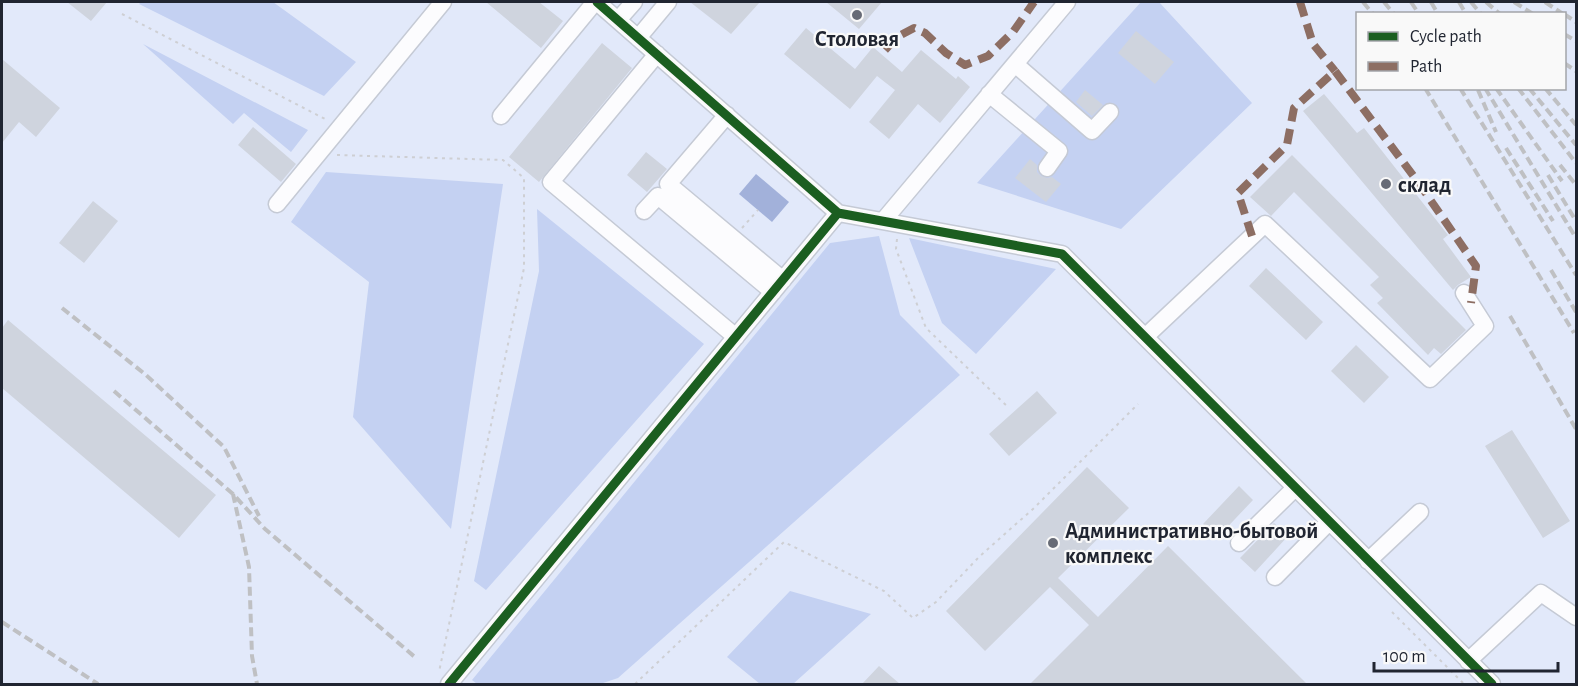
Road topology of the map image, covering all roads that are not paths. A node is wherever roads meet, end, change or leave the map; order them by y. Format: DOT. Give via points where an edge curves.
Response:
graph roads {
  1 [pos="442,2"];
  2 [pos="596,2"];
  3 [pos="634,2"];
  4 [pos="669,2"];
  5 [pos="1067,2"];
  6 [pos="618,20"];
  7 [pos="638,38"];
  8 [pos="657,54"];
  9 [pos="1015,64"];
  10 [pos="989,94"];
  11 [pos="1110,112"];
  12 [pos="501,116"];
  13 [pos="727,116"];
  14 [pos="1047,168"];
  15 [pos="277,204"];
  16 [pos="644,211"];
  17 [pos="838,213"];
  18 [pos="891,223"];
  19 [pos="778,286"];
  20 [pos="1464,293"];
  21 [pos="736,337"];
  22 [pos="1145,337"];
  23 [pos="1295,488"];
  24 [pos="1420,512"];
  25 [pos="1329,522"];
  26 [pos="1239,543"];
  27 [pos="1368,561"];
  28 [pos="1275,577"];
  29 [pos="1576,617"];
  30 [pos="1468,661"];
  31 [pos="449,682"];
  32 [pos="1492,684"];
  1 -- 15 [label="street"];
  2 -- 6 [label="street"];
  2 -- 12 [label="street"];
  3 -- 6 [label="street"];
  4 -- 7 [label="street"];
  5 -- 9 [label="street"];
  6 -- 7 [label="street"];
  7 -- 8 [label="street"];
  8 -- 13 [label="street"];
  8 -- 21 [label="street" via="551,182"];
  9 -- 10 [label="street"];
  9 -- 11 [label="street" via="1092,131"];
  10 -- 14 [label="street" via="1059,151"];
  10 -- 18 [label="street"];
  13 -- 17 [label="street"];
  13 -- 19 [label="street" via="668,184 733,239"];
  16 -- 19 [label="street" via="658,196"];
  17 -- 18 [label="street"];
  17 -- 19 [label="street"];
  18 -- 22 [label="street" via="1062,254"];
  19 -- 21 [label="street"];
  20 -- 22 [label="street" via="1485,326 1430,379 1265,224"];
  21 -- 31 [label="street"];
  22 -- 23 [label="street"];
  23 -- 25 [label="street"];
  23 -- 26 [label="street"];
  24 -- 27 [label="street"];
  25 -- 27 [label="street"];
  25 -- 28 [label="street"];
  27 -- 30 [label="street"];
  29 -- 30 [label="street" via="1540,593"];
  30 -- 32 [label="street"];
}
